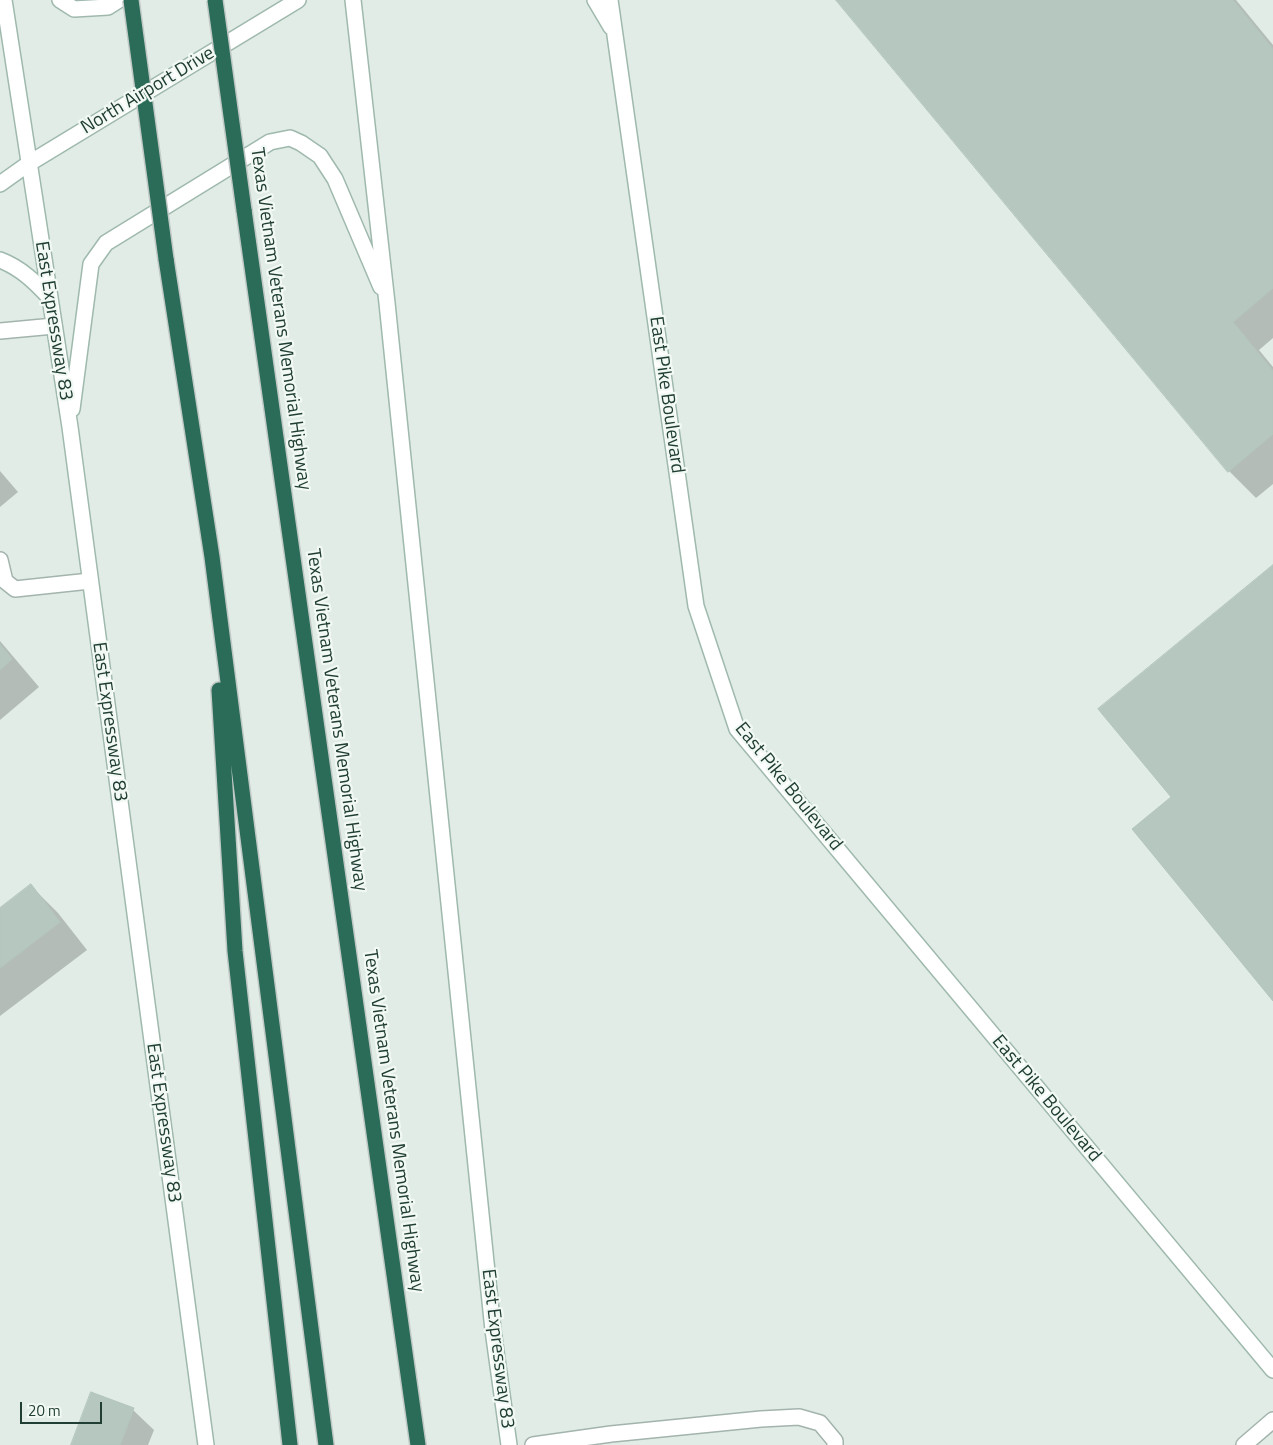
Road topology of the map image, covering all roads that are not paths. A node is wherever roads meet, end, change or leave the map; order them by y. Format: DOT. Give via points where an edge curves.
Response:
graph roads {
  1 [pos="4,0"];
  2 [pos="60,0"];
  3 [pos="119,0"];
  4 [pos="130,0"];
  5 [pos="215,0"];
  6 [pos="298,0"];
  7 [pos="353,0"];
  8 [pos="595,0"];
  9 [pos="610,0"];
  10 [pos="615,34"];
  11 [pos="28,164"];
  12 [pos="0,184"];
  13 [pos="0,260"];
  14 [pos="50,298"];
  15 [pos="388,303"];
  16 [pos="54,326"];
  17 [pos="0,330"];
  18 [pos="70,427"];
  19 [pos="212,557"];
  20 [pos="0,560"];
  21 [pos="90,581"];
  22 [pos="1273,1370"];
  23 [pos="1273,1420"];
  24 [pos="206,1445"];
  25 [pos="290,1445"];
  26 [pos="326,1445"];
  27 [pos="418,1445"];
  28 [pos="509,1445"];
  29 [pos="533,1445"];
  30 [pos="835,1445"];
  31 [pos="1244,1445"];
  1 -- 11 [label="main road, East Expressway 83"];
  2 -- 3 [label="main road" via="74,9 108,7"];
  4 -- 19 [label="highway, bridge"];
  5 -- 27 [label="highway, Texas Vietnam Veterans Memorial Highway, bridge"];
  6 -- 11 [label="main road, North Airport Drive"];
  7 -- 15 [label="main road, East Expressway 83"];
  8 -- 10 [label="main road"];
  9 -- 10 [label="main road, East Pike Boulevard"];
  10 -- 22 [label="main road, East Pike Boulevard" via="696,606 737,729"];
  11 -- 12 [label="main road, North Airport Drive"];
  11 -- 14 [label="main road, East Expressway 83"];
  13 -- 14 [label="main road" via="20,270"];
  14 -- 16 [label="main road, East Expressway 83"];
  15 -- 18 [label="main road" via="335,178 320,156 290,138 270,142 106,243 90,264"];
  15 -- 28 [label="main road, East Expressway 83" via="493,1330"];
  16 -- 17 [label="main road"];
  16 -- 18 [label="main road, East Expressway 83"];
  18 -- 21 [label="main road, East Expressway 83"];
  19 -- 25 [label="highway" via="235,951"];
  19 -- 26 [label="highway"];
  20 -- 21 [label="main road" via="5,580 15,589"];
  21 -- 24 [label="main road, East Expressway 83"];
  23 -- 31 [label="main road"];
  29 -- 30 [label="main road" via="611,1434 799,1417 820,1423"];
}
